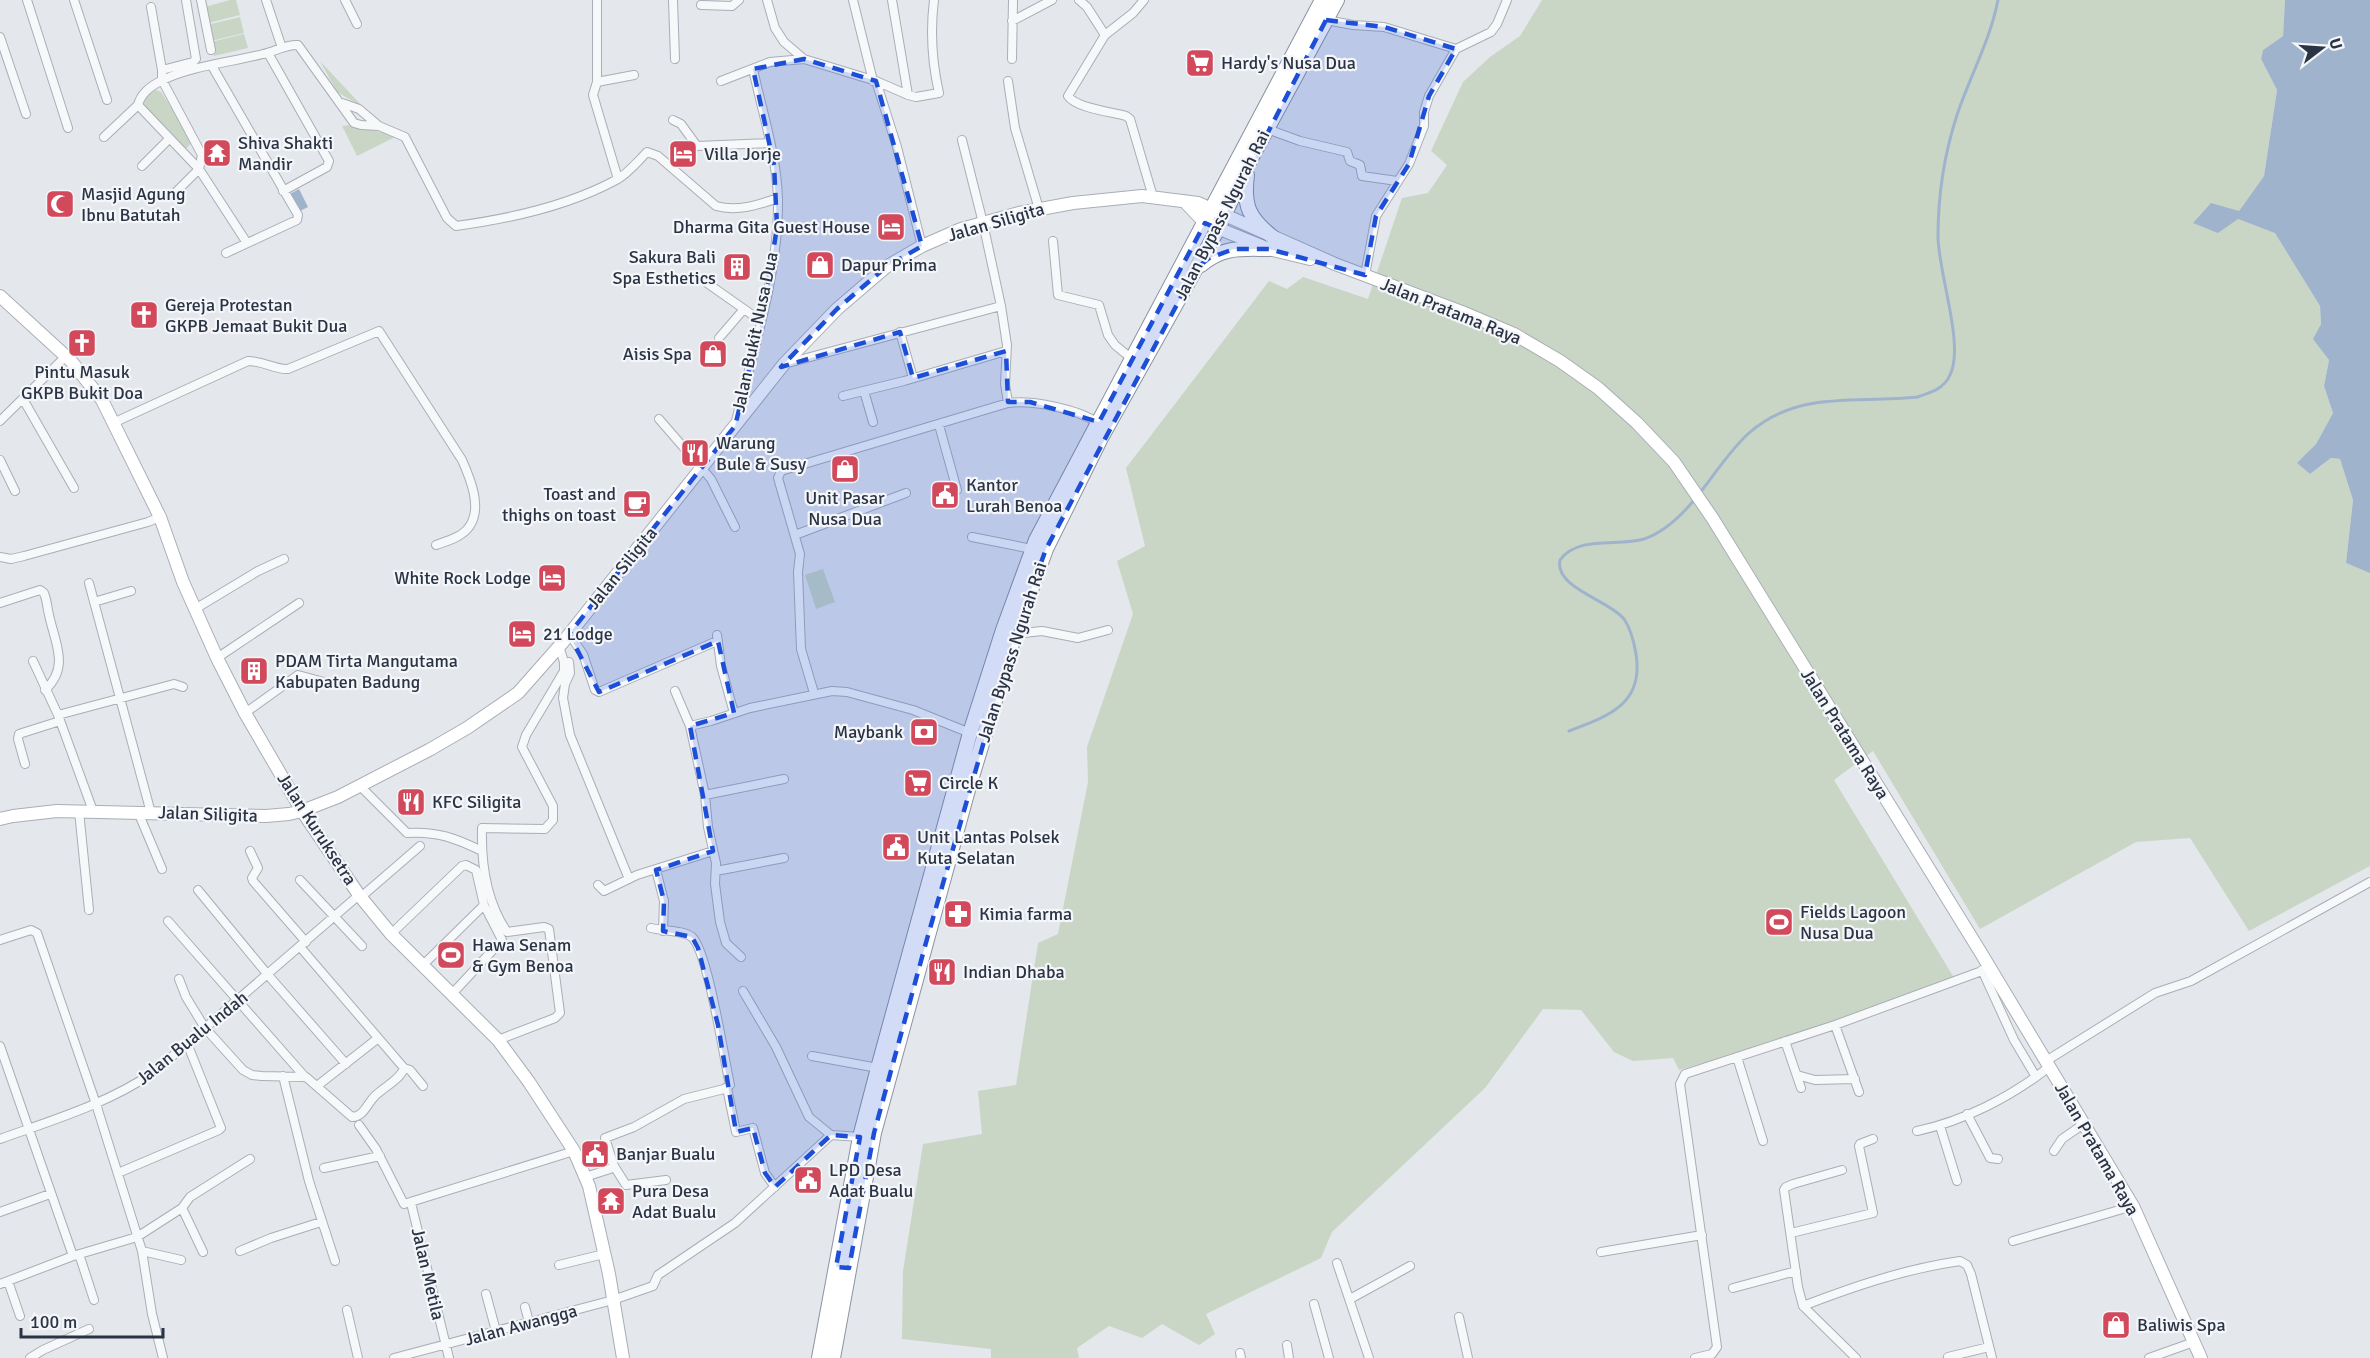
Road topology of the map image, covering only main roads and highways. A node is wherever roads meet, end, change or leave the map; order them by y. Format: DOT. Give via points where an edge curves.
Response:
graph roads {
  1 [pos="1322,0"];
  2 [pos="1337,0"];
  3 [pos="1248,164"];
  4 [pos="1184,201"];
  5 [pos="1218,212"];
  6 [pos="1205,223"];
  7 [pos="1218,229"];
  8 [pos="1272,244"];
  9 [pos="1196,269"];
  10 [pos="0,296"];
  11 [pos="302,811"];
  12 [pos="0,819"];
  13 [pos="842,1267"];
  14 [pos="623,1358"];
  15 [pos="819,1358"];
  16 [pos="833,1358"];
  17 [pos="2201,1358"];
  1 -- 5 [label="highway, Jalan Bypass Ngurah Rai"];
  2 -- 3 [label="highway, Jalan Bypass Ngurah Rai"];
  3 -- 5 [label="highway, Jalan Bypass Ngurah Rai"];
  3 -- 8 [label="highway" via="1244,195 1249,212"];
  4 -- 5 [label="main road, Jalan Siligita"];
  4 -- 6 [label="main road"];
  4 -- 11 [label="main road, Jalan Siligita" via="1103,198 1039,209 961,229 886,267 837,309 784,364 518,693 429,750"];
  5 -- 6 [label="highway, Jalan Bypass Ngurah Rai"];
  5 -- 7 [label="highway, Jalan Bypass Ngurah Rai"];
  5 -- 8 [label="main road, Jalan Pratama Raya"];
  6 -- 7 [label="main road, Jalan Pratama Raya"];
  6 -- 13 [label="highway, Jalan Bypass Ngurah Rai" via="1032,549 1003,630 970,733 860,1137"];
  7 -- 8 [label="main road, Jalan Pratama Raya"];
  7 -- 9 [label="highway, Jalan Bypass Ngurah Rai"];
  8 -- 9 [label="highway" via="1217,253"];
  8 -- 17 [label="main road, Jalan Pratama Raya" via="1365,275 1514,334 1598,388 1674,462 1846,734 2133,1206"];
  9 -- 13 [label="highway, Jalan Bypass Ngurah Rai" via="1102,436 1046,549 1015,634 874,1133"];
  10 -- 11 [label="main road, Jalan Kuruksetra" via="66,356 97,392 160,517 217,658"];
  11 -- 12 [label="main road, Jalan Siligita" via="266,816 79,811"];
  11 -- 14 [label="main road, Jalan Kuruksetra" via="391,934 498,1040 574,1151 589,1186"];
  13 -- 15 [label="highway, Jalan Bypass Ngurah Rai"];
  13 -- 16 [label="highway, Jalan Bypass Ngurah Rai"];
}
